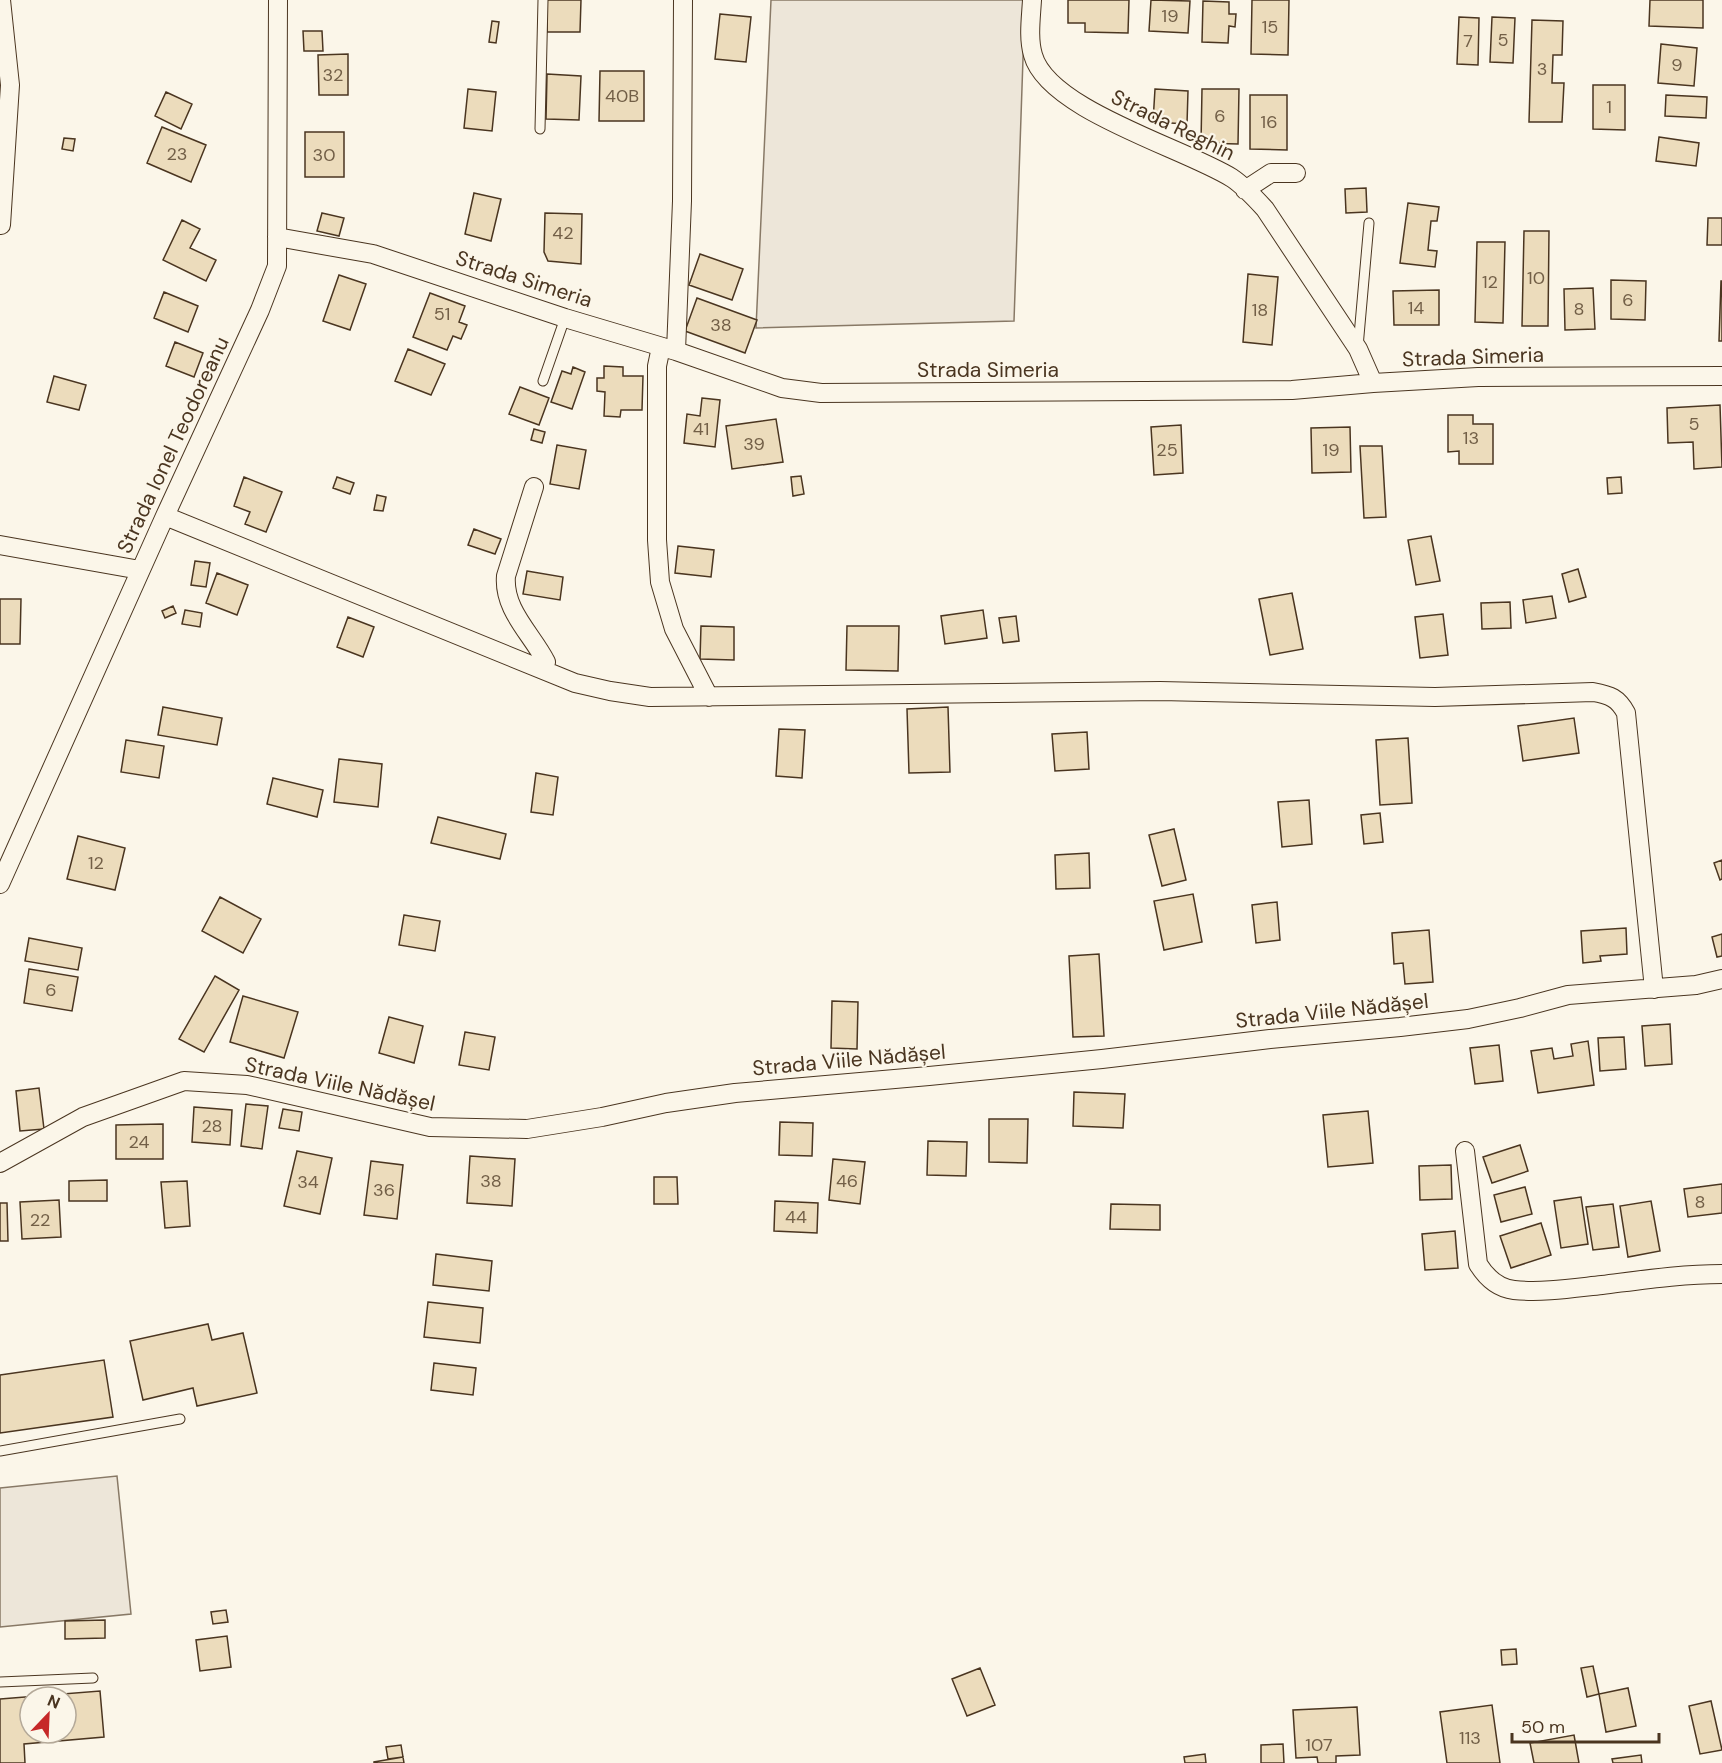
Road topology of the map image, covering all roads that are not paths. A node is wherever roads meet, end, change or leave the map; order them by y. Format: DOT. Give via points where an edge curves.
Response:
graph roads {
  1 [pos="1,0"];
  2 [pos="278,0"];
  3 [pos="543,0"];
  4 [pos="683,0"];
  5 [pos="1032,0"];
  6 [pos="540,129"];
  7 [pos="4,136"];
  8 [pos="1296,173"];
  9 [pos="1245,190"];
  10 [pos="1369,223"];
  11 [pos="2,225"];
  12 [pos="277,237"];
  13 [pos="565,318"];
  14 [pos="669,349"];
  15 [pos="1358,349"];
  16 [pos="1722,376"];
  17 [pos="543,381"];
  18 [pos="1373,383"];
  19 [pos="534,487"];
  20 [pos="165,516"];
  21 [pos="0,545"];
  22 [pos="140,570"];
  23 [pos="544,670"];
  24 [pos="710,697"];
  25 [pos="0,884"];
  26 [pos="1722,979"];
  27 [pos="1654,988"];
  28 [pos="1465,1151"];
  29 [pos="0,1163"];
  30 [pos="1722,1274"];
  31 [pos="180,1419"];
  32 [pos="0,1451"];
  33 [pos="93,1678"];
  34 [pos="0,1682"];
  1 -- 7 [label="street" via="10,85"];
  2 -- 12 [label="street, Strada Ionel Teodoreanu"];
  3 -- 6 [label="lane"];
  4 -- 14 [label="street" via="682,201"];
  5 -- 9 [label="street, Strada Reghin" via="1033,56 1054,85 1095,112 1212,167"];
  7 -- 11 [label="street"];
  8 -- 9 [label="street" via="1271,172"];
  9 -- 15 [label="street, Strada Reghin" via="1265,209"];
  10 -- 15 [label="lane"];
  12 -- 13 [label="street, Strada Simeria" via="373,254"];
  12 -- 20 [label="street, Strada Ionel Teodoreanu" via="277,266 260,310"];
  13 -- 14 [label="street, Strada Simeria"];
  13 -- 17 [label="lane"];
  14 -- 18 [label="street, Strada Simeria" via="782,388 820,393 1292,390"];
  14 -- 24 [label="street" via="657,366 660,582 674,629"];
  15 -- 18 [label="street, Strada Reghin"];
  16 -- 18 [label="street, Strada Simeria"];
  19 -- 23 [label="street" via="505,590 546,662"];
  20 -- 22 [label="street, Strada Ionel Teodoreanu"];
  20 -- 23 [label="street"];
  21 -- 22 [label="street"];
  22 -- 25 [label="street, Strada Ionel Teodoreanu"];
  23 -- 24 [label="street" via="610,691 650,697"];
  24 -- 27 [label="street" via="1160,692 1435,697 1593,692 1611,695 1626,713"];
  26 -- 27 [label="street, Strada Viile Nădășel"];
  27 -- 29 [label="street, Strada Viile Nădășel" via="1568,995 1468,1019 1400,1027 735,1093 527,1129 430,1127 247,1084 184,1081 83,1117"];
  28 -- 30 [label="street" via="1478,1264 1486,1277 1500,1285 1513,1290 1567,1289 1687,1274"];
  31 -- 32 [label="lane"];
  33 -- 34 [label="lane"];
}
